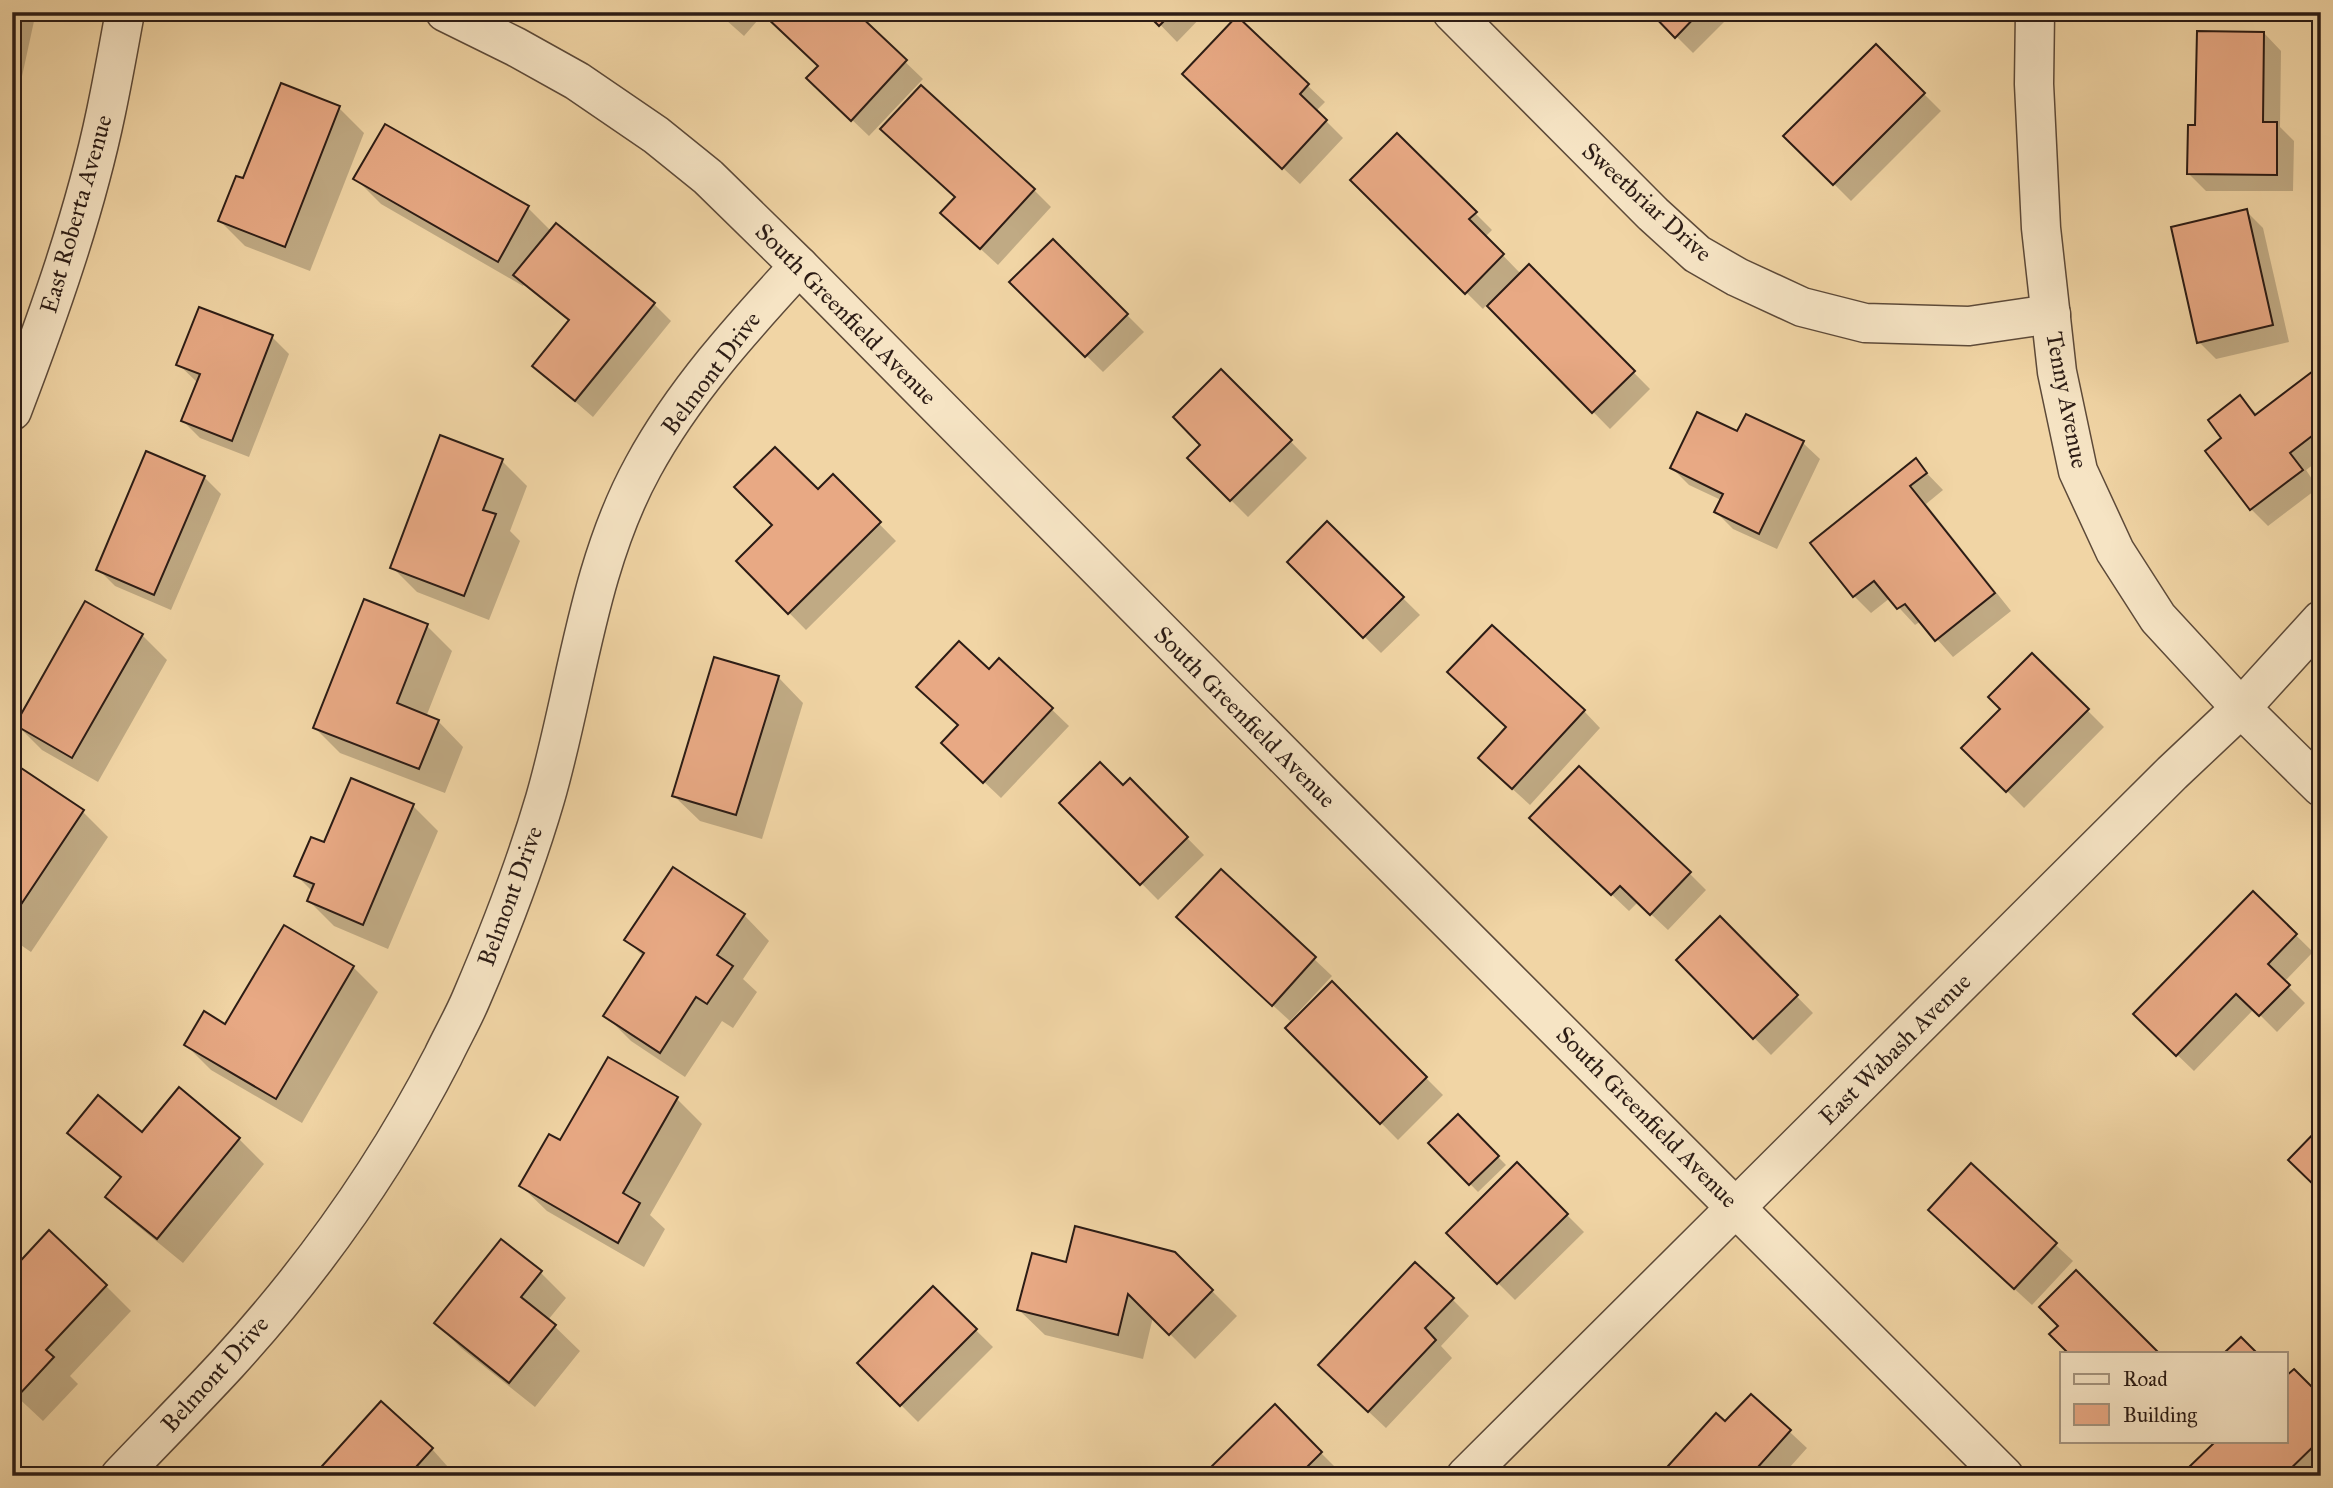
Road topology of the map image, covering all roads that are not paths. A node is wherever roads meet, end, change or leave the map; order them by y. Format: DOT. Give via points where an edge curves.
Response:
graph roads {
  1 [pos="125,12"];
  2 [pos="445,12"];
  3 [pos="1452,12"];
  4 [pos="2035,12"];
  5 [pos="799,266"];
  6 [pos="2051,314"];
  7 [pos="12,411"];
  8 [pos="2321,620"];
  9 [pos="2241,708"];
  10 [pos="2321,787"];
  11 [pos="1736,1206"];
  12 [pos="120,1476"];
  13 [pos="1466,1476"];
  14 [pos="2004,1476"];
  1 -- 7 [label="street, East Roberta Avenue" via="106,114 77,223"];
  2 -- 5 [label="street, South Greenfield Avenue" via="577,81 656,135 708,177"];
  3 -- 6 [label="street, Sweetbriar Drive" via="1653,214 1697,254 1737,277 1802,307 1865,323 1969,326"];
  4 -- 6 [label="street, Tenny Avenue" via="2039,189"];
  5 -- 11 [label="street, South Greenfield Avenue"];
  5 -- 12 [label="street, Belmont Drive" via="682,403 642,468 604,556 545,799 513,896 470,1003 420,1099 359,1196 286,1295"];
  6 -- 9 [label="street, Tenny Avenue" via="2057,372 2078,471 2115,551 2158,618"];
  8 -- 9 [label="street, East Wabash Avenue"];
  9 -- 10 [label="street, Tenny Avenue"];
  9 -- 11 [label="street, East Wabash Avenue"];
  11 -- 13 [label="street, East Wabash Avenue"];
  11 -- 14 [label="street, South Greenfield Avenue"];
}
